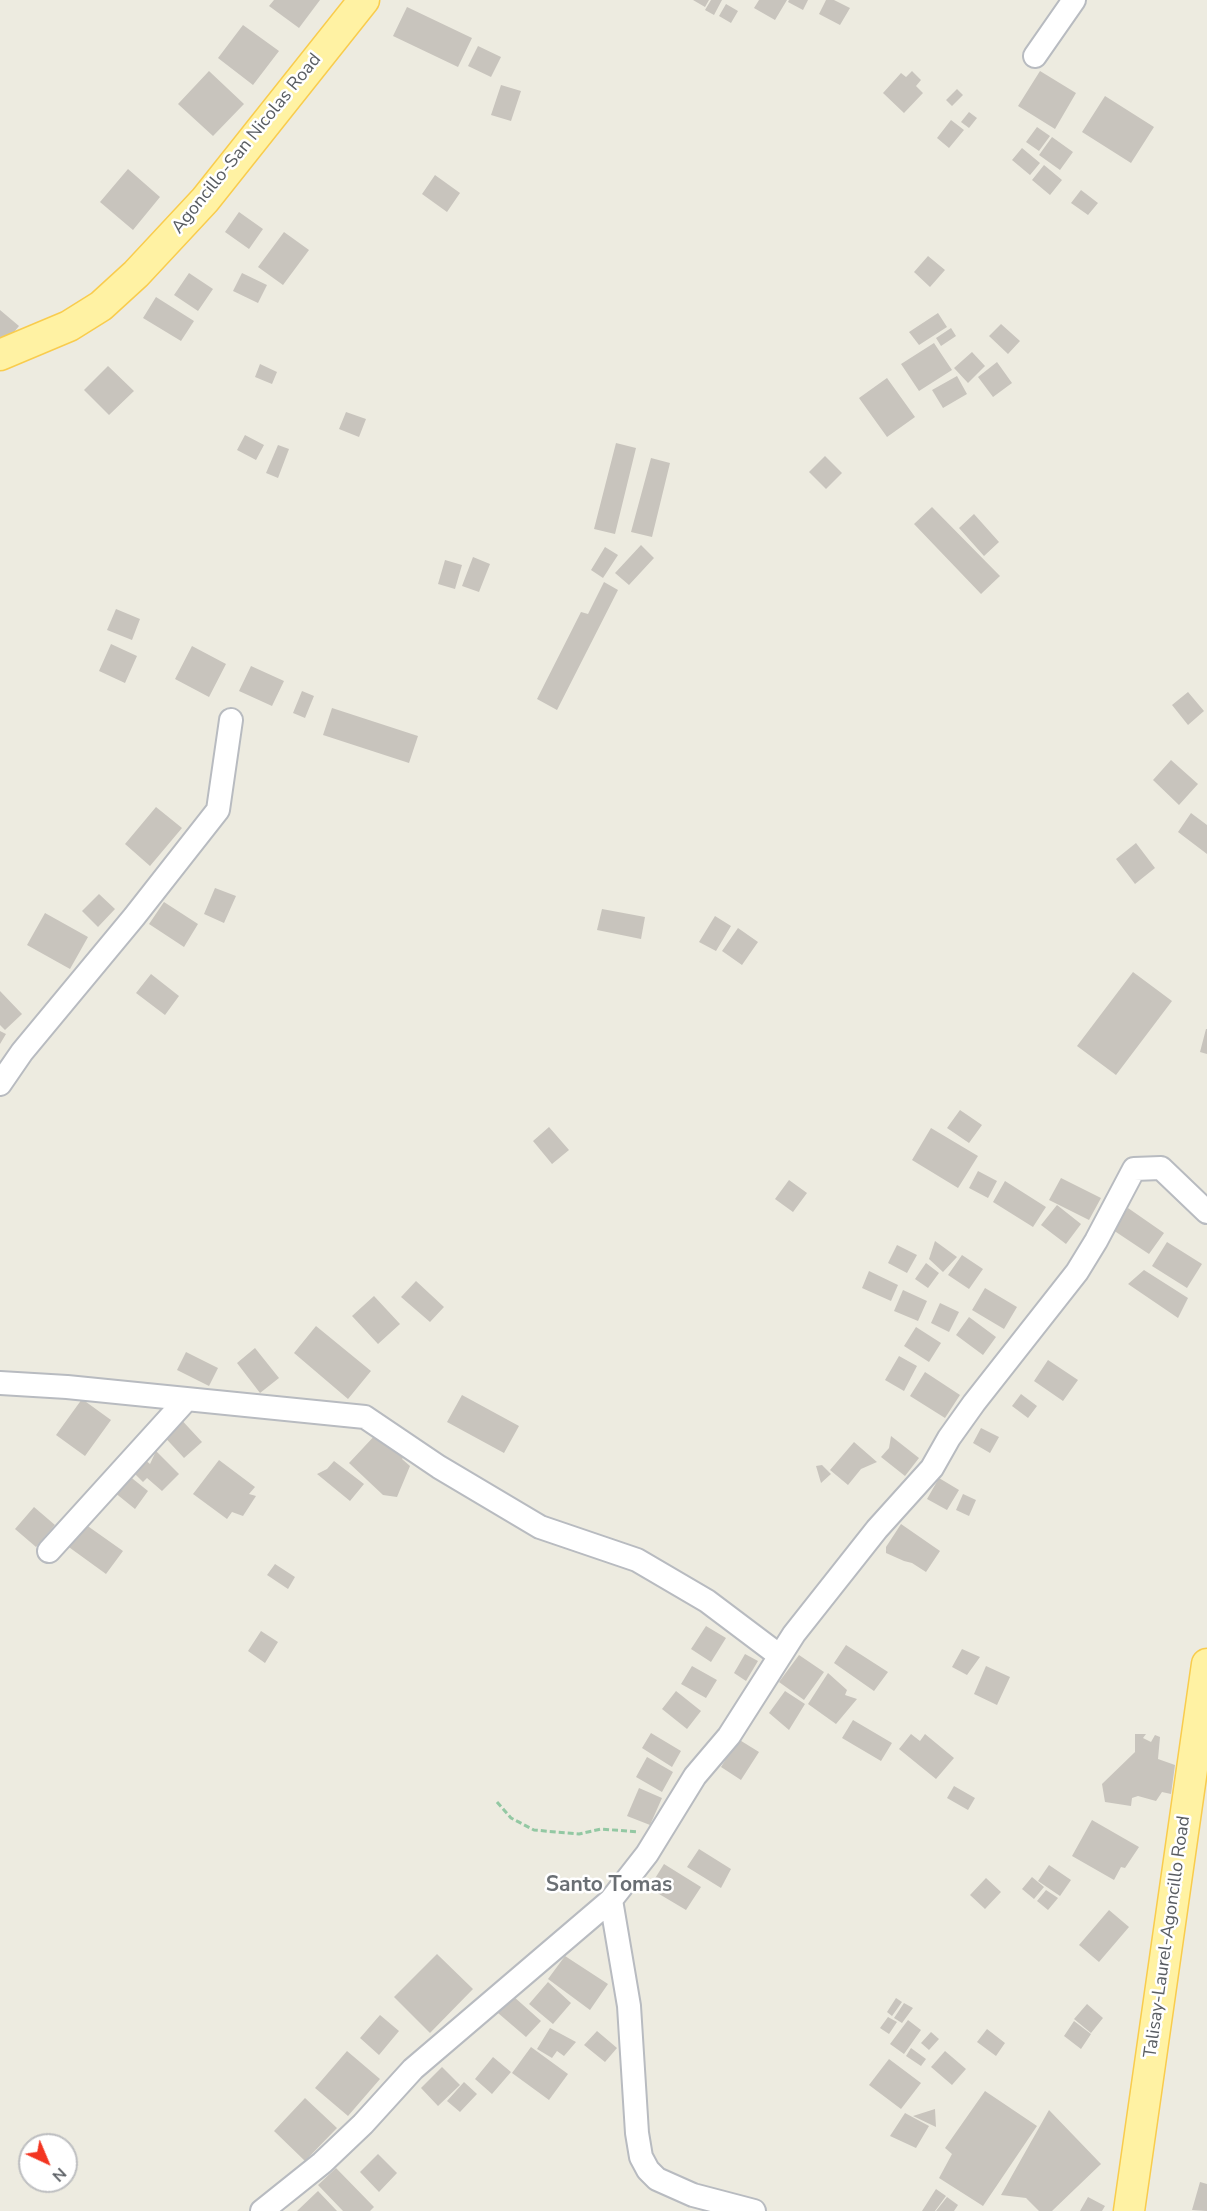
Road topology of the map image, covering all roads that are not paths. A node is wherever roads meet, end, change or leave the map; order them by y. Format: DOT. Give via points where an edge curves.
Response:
graph roads {
  1 [pos="364,0"];
  2 [pos="1074,0"];
  3 [pos="1035,56"];
  4 [pos="0,355"];
  5 [pos="231,720"];
  6 [pos="0,1084"];
  7 [pos="1207,1212"];
  8 [pos="0,1383"];
  9 [pos="186,1400"];
  10 [pos="49,1551"];
  11 [pos="780,1656"];
  12 [pos="1207,1664"];
  13 [pos="611,1900"];
  14 [pos="262,2211"];
  15 [pos="754,2211"];
  16 [pos="1130,2211"];
  1 -- 4 [label="main road, Agoncillo-San Nicolas Road" via="205,200 136,274 101,306 69,326"];
  2 -- 3 [label="street"];
  5 -- 6 [label="street" via="218,810"];
  7 -- 11 [label="street" via="1161,1168 1134,1169 1077,1272 974,1403 932,1468 877,1529"];
  8 -- 9 [label="street"];
  9 -- 10 [label="street"];
  9 -- 11 [label="street" via="365,1417 540,1527 637,1560 707,1601"];
  11 -- 13 [label="street" via="729,1736 695,1776 629,1879"];
  12 -- 16 [label="main road, Talisay-Laurel-Agoncillo Road"];
  13 -- 14 [label="street" via="413,2069 322,2163"];
  13 -- 15 [label="street" via="628,2006 641,2157 657,2179 693,2195"];
}
